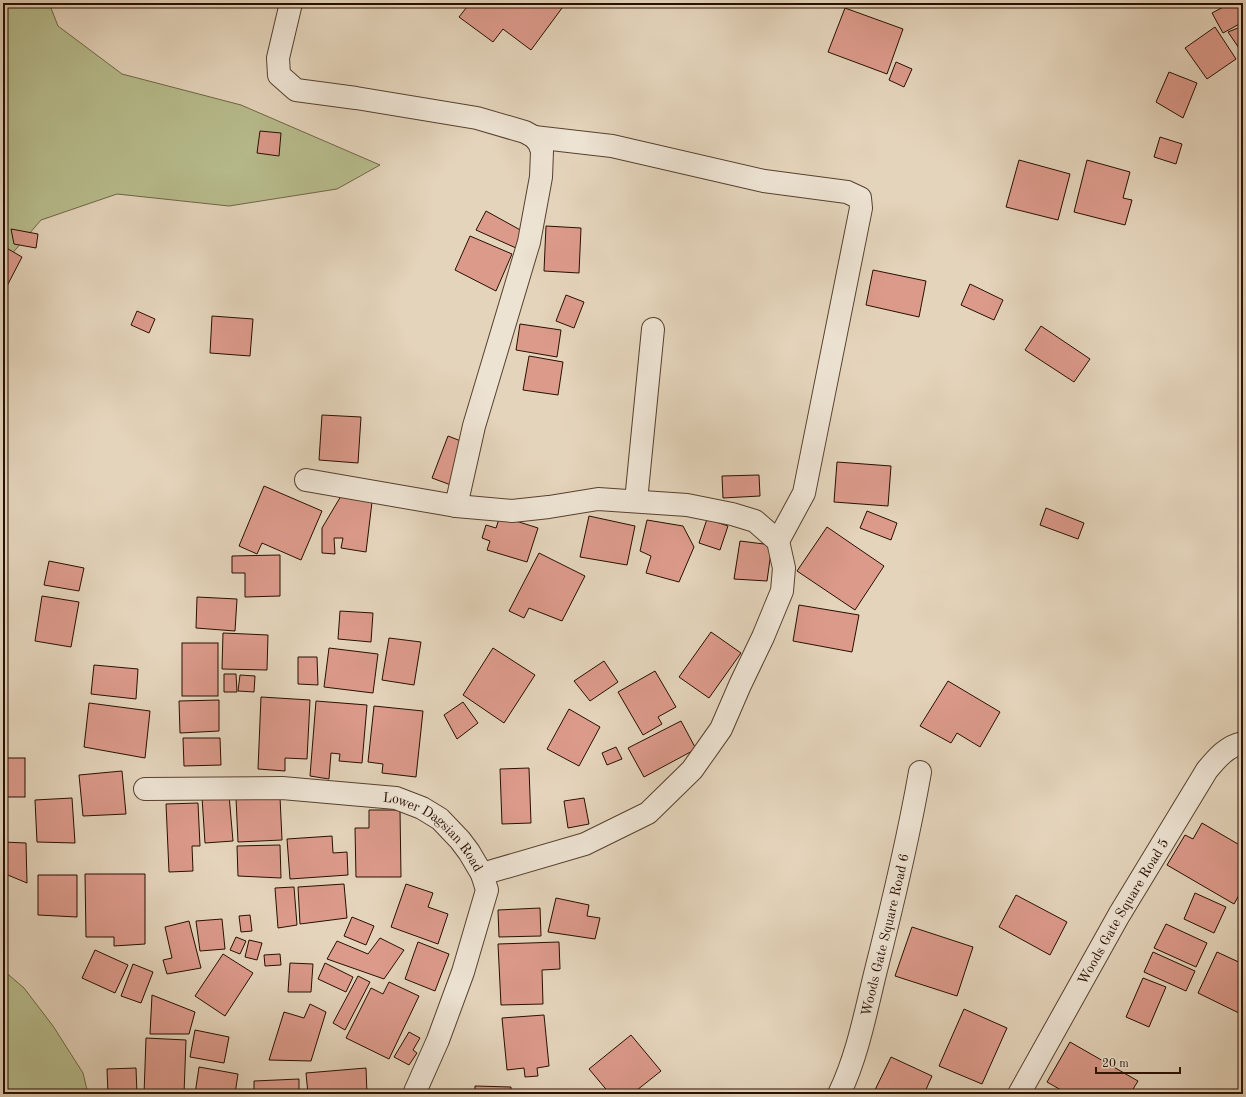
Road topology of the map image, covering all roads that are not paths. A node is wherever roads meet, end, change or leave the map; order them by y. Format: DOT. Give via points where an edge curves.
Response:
graph roads {
  1 [pos="291,3"];
  2 [pos="534,137"];
  3 [pos="654,329"];
  4 [pos="306,480"];
  5 [pos="636,501"];
  6 [pos="456,506"];
  7 [pos="778,541"];
  8 [pos="1243,743"];
  9 [pos="920,772"];
  10 [pos="145,789"];
  11 [pos="482,874"];
  12 [pos="414,1094"];
  13 [pos="839,1094"];
  14 [pos="1019,1094"];
  1 -- 2 [label="street" via="278,58 279,75 296,90 476,118"];
  2 -- 6 [label="street" via="542,151 542,177 529,242 474,426"];
  2 -- 7 [label="street" via="612,146 764,182 847,192 860,198 861,208 804,493"];
  3 -- 5 [label="street"];
  4 -- 6 [label="street"];
  5 -- 6 [label="street" via="598,499 512,511"];
  5 -- 7 [label="street" via="687,505 732,514 755,521"];
  7 -- 11 [label="street" via="784,568 782,591 722,729 692,770 648,813 592,841"];
  8 -- 14 [label="street, Woods Gate Square Road 5" via="1222,754 1207,770 1119,916"];
  9 -- 13 [label="street, Woods Gate Square Road 6" via="910,829 856,1050"];
  10 -- 11 [label="street, Lower Dagsian Road" via="282,788 396,798 422,808 440,819 460,840"];
  11 -- 12 [label="street, Lower Dagsian Road" via="487,890 463,972 438,1040"];
}
